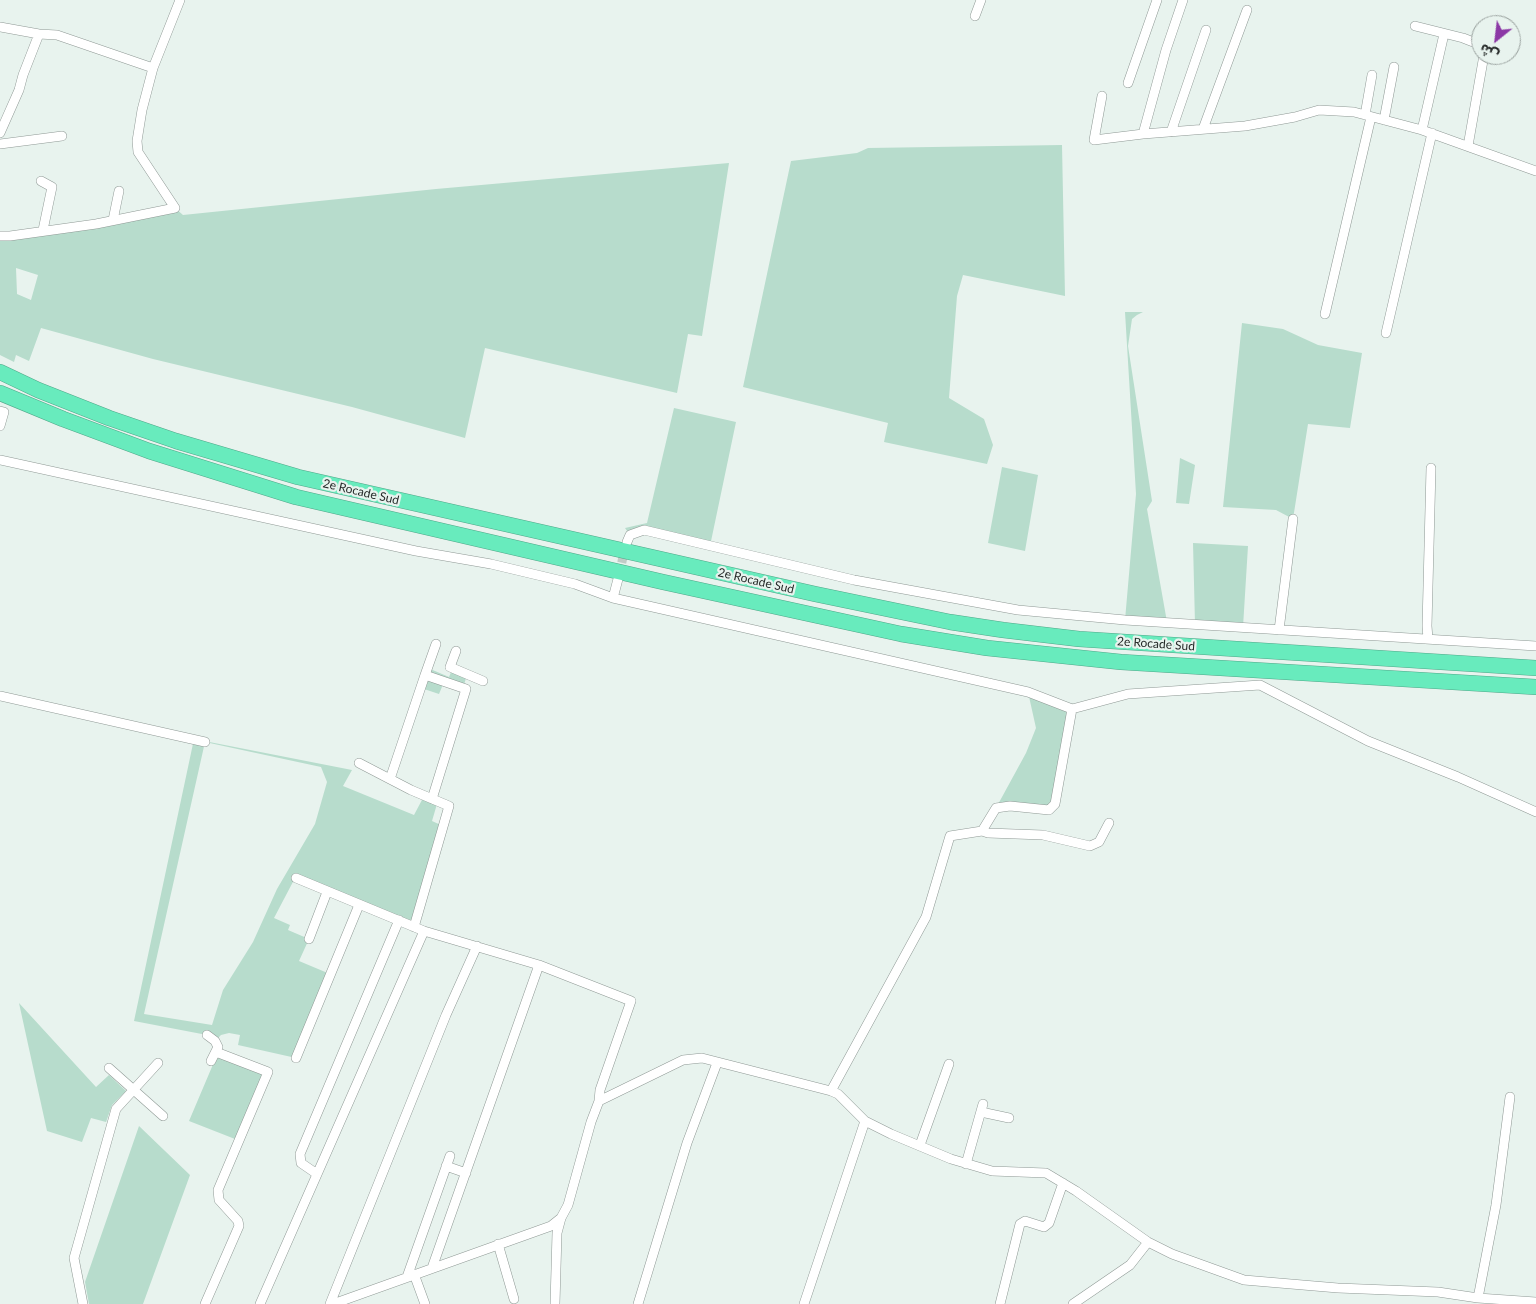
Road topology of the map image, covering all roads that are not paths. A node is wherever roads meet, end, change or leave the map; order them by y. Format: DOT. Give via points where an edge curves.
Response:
graph roads {
  1 [pos="180,0"];
  2 [pos="981,0"];
  3 [pos="1157,0"];
  4 [pos="1183,0"];
  5 [pos="1247,10"];
  6 [pos="974,16"];
  7 [pos="1415,26"];
  8 [pos="0,27"];
  9 [pos="1206,30"];
  10 [pos="39,34"];
  11 [pos="1444,34"];
  12 [pos="1471,42"];
  13 [pos="1482,65"];
  14 [pos="1394,67"];
  15 [pos="153,68"];
  16 [pos="1372,75"];
  17 [pos="1128,83"];
  18 [pos="1102,96"];
  19 [pos="1368,116"];
  20 [pos="1384,120"];
  21 [pos="1203,129"];
  22 [pos="1422,130"];
  23 [pos="1171,132"];
  24 [pos="0,133"];
  25 [pos="1432,133"];
  26 [pos="1143,134"];
  27 [pos="62,136"];
  28 [pos="0,144"];
  29 [pos="1468,146"];
  30 [pos="1536,171"];
  31 [pos="41,181"];
  32 [pos="119,191"];
  33 [pos="113,220"];
  34 [pos="43,230"];
  35 [pos="0,236"];
  36 [pos="1325,314"];
  37 [pos="1386,333"];
  38 [pos="0,372"];
  39 [pos="0,393"];
  40 [pos="0,411"];
  41 [pos="0,426"];
  42 [pos="0,460"];
  43 [pos="1431,468"];
  44 [pos="1293,519"];
  45 [pos="627,542"];
  46 [pos="618,579"];
  47 [pos="614,598"];
  48 [pos="1279,630"];
  49 [pos="1428,639"];
  50 [pos="436,644"];
  51 [pos="1536,646"];
  52 [pos="456,651"];
  53 [pos="1536,668"];
  54 [pos="425,675"];
  55 [pos="467,675"];
  56 [pos="482,681"];
  57 [pos="1536,687"];
  58 [pos="463,688"];
  59 [pos="0,696"];
  60 [pos="1072,709"];
  61 [pos="205,742"];
  62 [pos="359,763"];
  63 [pos="390,779"];
  64 [pos="432,799"];
  65 [pos="1536,812"];
  66 [pos="1109,824"];
  67 [pos="982,831"];
  68 [pos="296,878"];
  69 [pos="327,892"];
  70 [pos="359,904"];
  71 [pos="399,920"];
  72 [pos="414,926"];
  73 [pos="424,931"];
  74 [pos="308,939"];
  75 [pos="477,946"];
  76 [pos="539,965"];
  77 [pos="207,1035"];
  78 [pos="216,1052"];
  79 [pos="296,1058"];
  80 [pos="211,1061"];
  81 [pos="158,1063"];
  82 [pos="717,1063"];
  83 [pos="949,1064"];
  84 [pos="109,1068"];
  85 [pos="133,1090"];
  86 [pos="831,1091"];
  87 [pos="1510,1097"];
  88 [pos="599,1101"];
  89 [pos="163,1116"];
  90 [pos="1010,1118"];
  91 [pos="865,1121"];
  92 [pos="920,1145"];
  93 [pos="450,1156"];
  94 [pos="966,1164"];
  95 [pos="446,1166"];
  96 [pos="466,1173"];
  97 [pos="317,1174"];
  98 [pos="1063,1183"];
  99 [pos="561,1218"];
  100 [pos="1148,1242"];
  101 [pos="498,1244"];
  102 [pos="432,1268"];
  103 [pos="410,1275"];
  104 [pos="1478,1298"];
  105 [pos="514,1299"];
  106 [pos="1536,1302"];
  107 [pos="83,1304"];
  108 [pos="205,1304"];
  109 [pos="260,1304"];
  110 [pos="331,1304"];
  111 [pos="425,1304"];
  112 [pos="555,1304"];
  113 [pos="638,1304"];
  114 [pos="804,1304"];
  115 [pos="1000,1304"];
  116 [pos="1073,1304"];
  1 -- 15 [label="street"];
  2 -- 6 [label="street"];
  3 -- 17 [label="street"];
  4 -- 26 [label="street"];
  5 -- 21 [label="street"];
  7 -- 11 [label="street"];
  8 -- 10 [label="street"];
  9 -- 23 [label="street"];
  10 -- 15 [label="street" via="57,35"];
  10 -- 24 [label="street"];
  11 -- 12 [label="street"];
  11 -- 22 [label="street"];
  13 -- 29 [label="street"];
  14 -- 20 [label="street"];
  15 -- 33 [label="street" via="142,110 138,152 175,208"];
  16 -- 19 [label="street"];
  18 -- 26 [label="street" via="1094,140"];
  19 -- 20 [label="street"];
  19 -- 21 [label="street" via="1319,110 1245,126"];
  19 -- 36 [label="street"];
  20 -- 22 [label="street"];
  21 -- 23 [label="street"];
  22 -- 25 [label="street"];
  23 -- 26 [label="street"];
  25 -- 29 [label="street"];
  25 -- 37 [label="street"];
  27 -- 28 [label="street"];
  29 -- 30 [label="street"];
  31 -- 34 [label="street" via="52,187"];
  32 -- 33 [label="street"];
  33 -- 34 [label="street"];
  34 -- 35 [label="street"];
  38 -- 53 [label="highway, 2e Rocade Sud" via="109,418 298,478 905,613 1079,639"];
  39 -- 57 [label="highway, 2e Rocade Sud" via="149,451 296,497 892,632 987,648 1121,662"];
  40 -- 41 [label="street" via="4,412"];
  42 -- 47 [label="street" via="416,551 491,564 575,584"];
  43 -- 49 [label="street"];
  44 -- 48 [label="street"];
  45 -- 48 [label="street" via="630,535 644,530 854,580 1018,610"];
  46 -- 47 [label="street"];
  47 -- 60 [label="street" via="1028,692"];
  48 -- 49 [label="street"];
  49 -- 51 [label="street"];
  50 -- 54 [label="street"];
  52 -- 55 [label="street" via="450,668"];
  54 -- 58 [label="street"];
  54 -- 63 [label="street"];
  55 -- 56 [label="street"];
  55 -- 58 [label="street"];
  58 -- 64 [label="street" via="466,689"];
  59 -- 61 [label="street"];
  60 -- 65 [label="street" via="1128,694 1260,685 1368,741"];
  60 -- 67 [label="street" via="1055,804 1049,810 1010,806 996,808"];
  62 -- 63 [label="street"];
  63 -- 64 [label="street"];
  64 -- 72 [label="street" via="449,806"];
  66 -- 67 [label="street" via="1099,842 1090,846 1043,835"];
  67 -- 86 [label="street" via="950,836 926,917"];
  68 -- 69 [label="street"];
  69 -- 70 [label="street"];
  69 -- 74 [label="street"];
  70 -- 71 [label="street"];
  70 -- 79 [label="street"];
  71 -- 72 [label="street"];
  71 -- 97 [label="street" via="300,1154 300,1163"];
  72 -- 73 [label="street"];
  73 -- 75 [label="street"];
  73 -- 97 [label="street"];
  75 -- 76 [label="street"];
  75 -- 110 [label="street" via="446,1015"];
  76 -- 88 [label="street" via="630,1002"];
  76 -- 96 [label="street"];
  77 -- 78 [label="street" via="215,1041"];
  78 -- 80 [label="street"];
  78 -- 108 [label="street" via="268,1072 218,1190 219,1200 239,1226"];
  81 -- 85 [label="street"];
  82 -- 86 [label="street"];
  82 -- 88 [label="street" via="702,1058 683,1060"];
  82 -- 113 [label="street" via="687,1144"];
  83 -- 92 [label="street"];
  84 -- 85 [label="street"];
  85 -- 89 [label="street"];
  85 -- 107 [label="street" via="116,1109 74,1258"];
  86 -- 91 [label="street"];
  87 -- 104 [label="street" via="1496,1205"];
  88 -- 99 [label="street" via="568,1205"];
  90 -- 94 [label="street" via="982,1108"];
  91 -- 92 [label="street"];
  91 -- 114 [label="street"];
  92 -- 94 [label="street"];
  93 -- 95 [label="street"];
  94 -- 98 [label="street" via="992,1172 1046,1173"];
  95 -- 96 [label="street"];
  95 -- 103 [label="street"];
  96 -- 102 [label="street"];
  97 -- 109 [label="street"];
  98 -- 100 [label="street"];
  98 -- 115 [label="street" via="1050,1223 1044,1227 1025,1221 1020,1224"];
  99 -- 101 [label="street" via="551,1226"];
  99 -- 112 [label="street" via="557,1233"];
  100 -- 104 [label="street" via="1244,1280 1438,1292"];
  100 -- 116 [label="street" via="1130,1265"];
  101 -- 102 [label="street"];
  101 -- 105 [label="street"];
  102 -- 103 [label="street"];
  103 -- 110 [label="street"];
  103 -- 111 [label="street"];
  104 -- 106 [label="street"];
}
